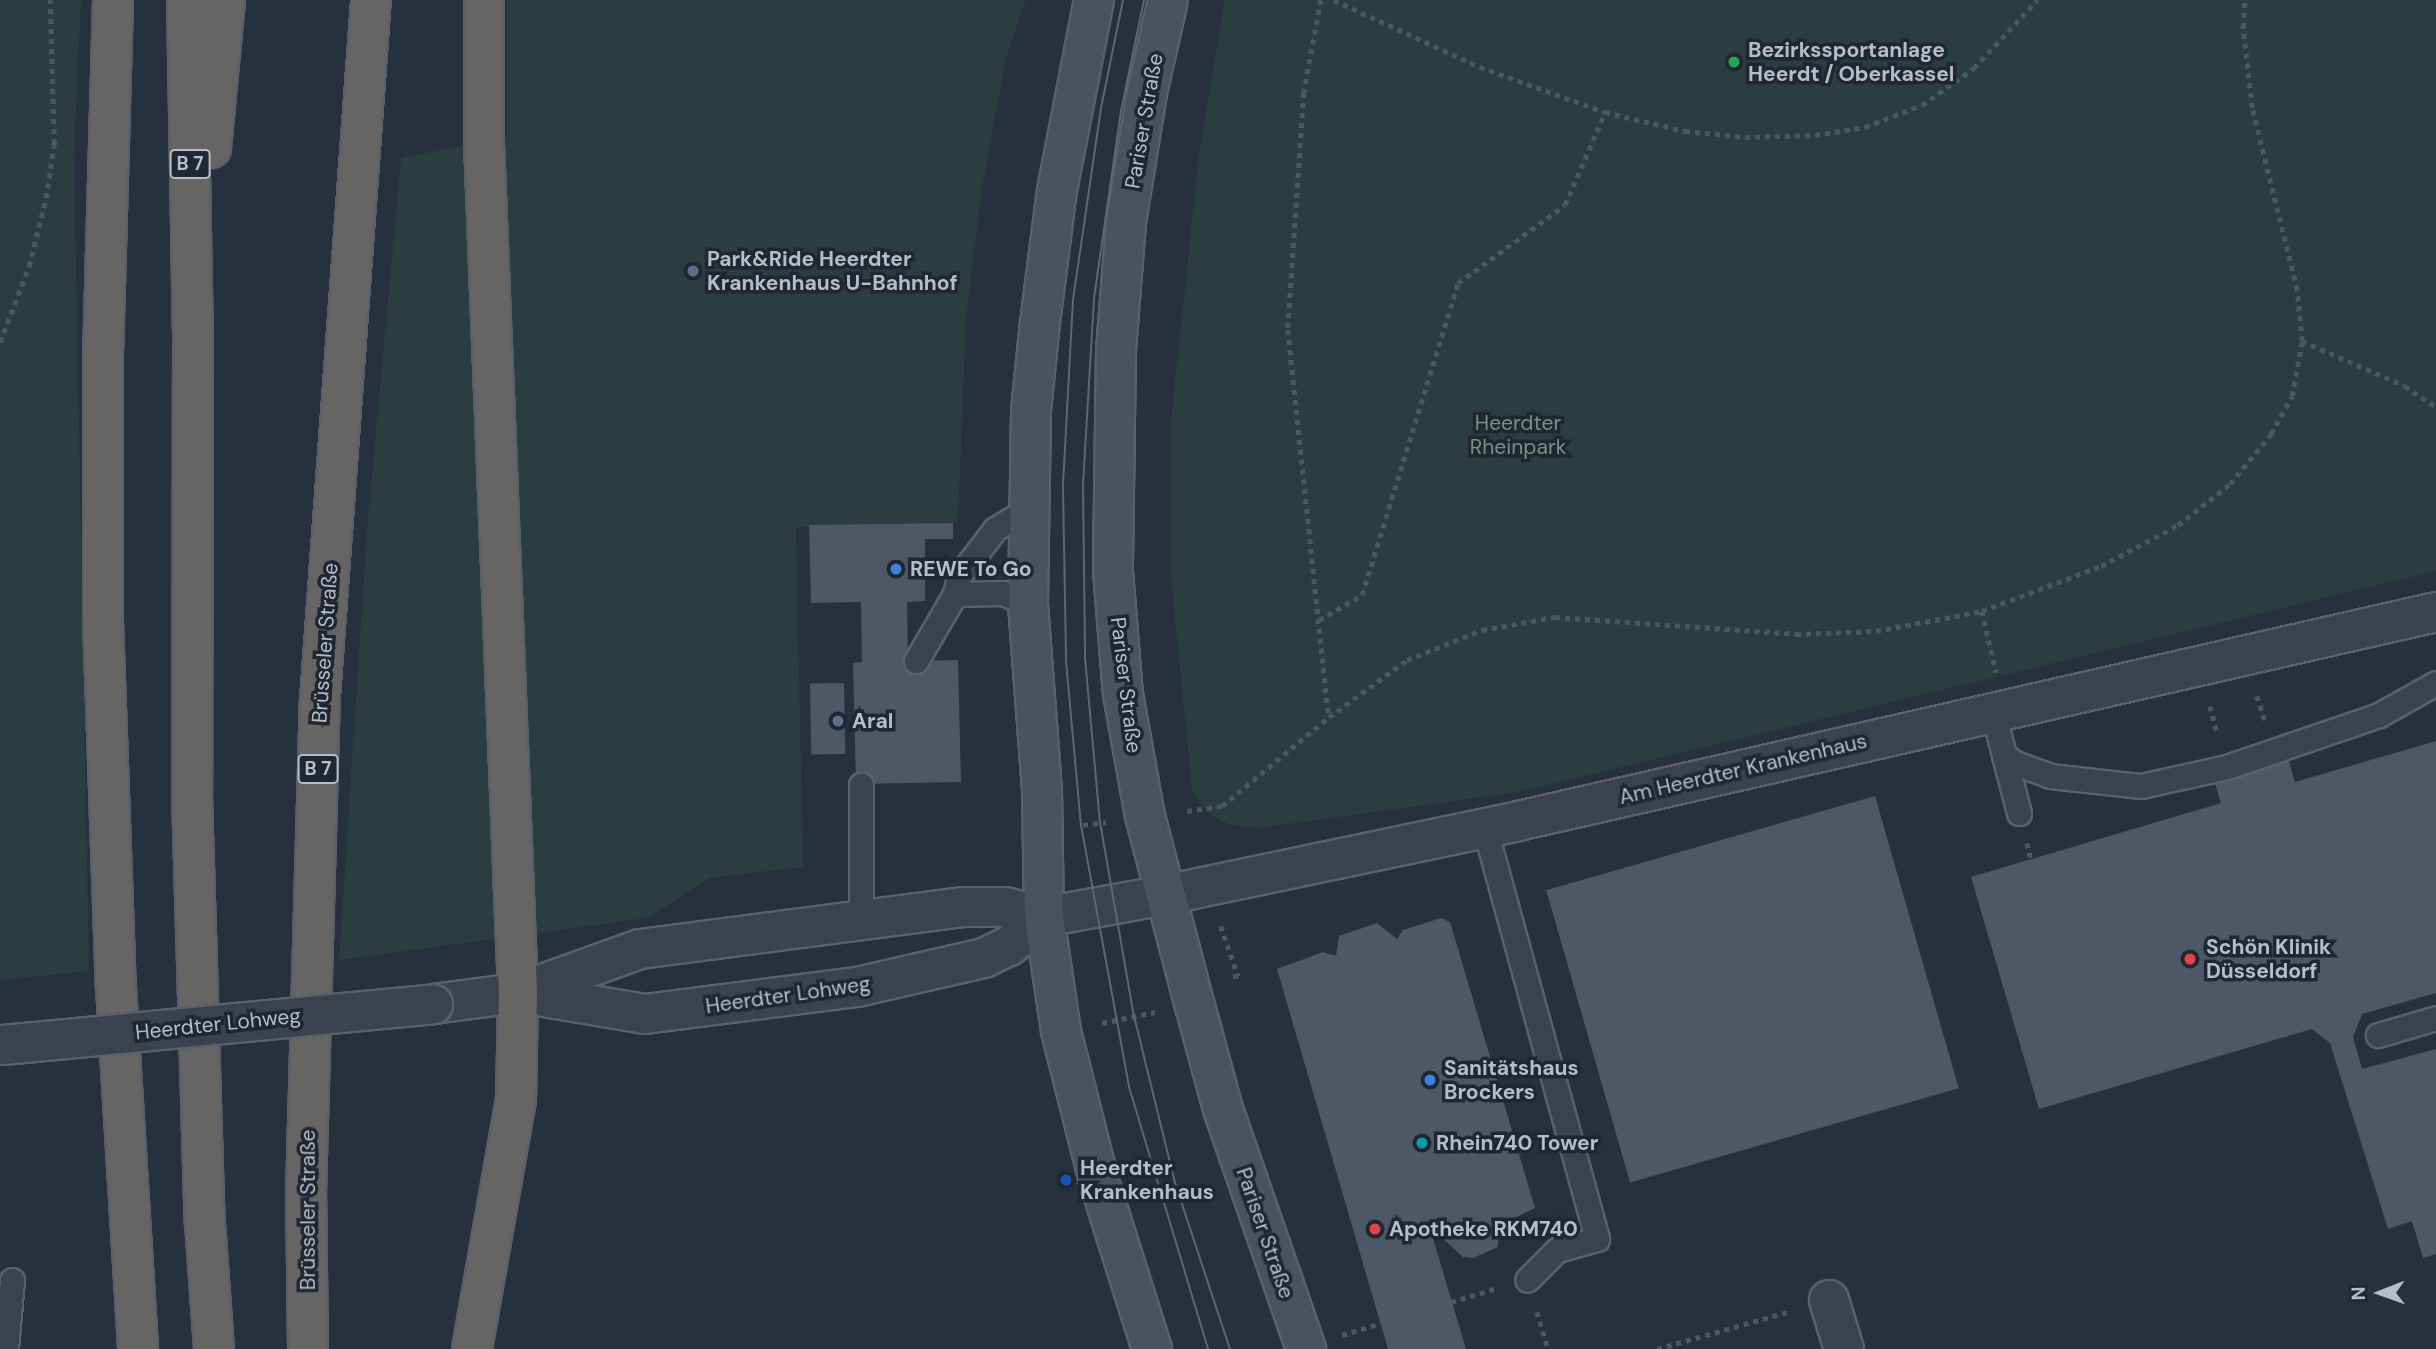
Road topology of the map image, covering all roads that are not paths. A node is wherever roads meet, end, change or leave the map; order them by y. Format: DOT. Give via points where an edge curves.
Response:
graph roads {
  1 [pos="113,0"];
  2 [pos="187,0"];
  3 [pos="225,0"];
  4 [pos="371,0"];
  5 [pos="395,0"];
  6 [pos="484,0"];
  7 [pos="1094,0"];
  8 [pos="1168,0"];
  9 [pos="357,190"];
  10 [pos="193,328"];
  11 [pos="1028,509"];
  12 [pos="955,594"];
  13 [pos="1028,604"];
  14 [pos="2436,612"];
  15 [pos="916,661"];
  16 [pos="2436,683"];
  17 [pos="1999,710"];
  18 [pos="2004,755"];
  19 [pos="861,785"];
  20 [pos="2019,813"];
  21 [pos="1485,829"];
  22 [pos="1165,895"];
  23 [pos="1044,917"];
  24 [pos="861,920"];
  25 [pos="518,993"];
  26 [pos="2436,1018"];
  27 [pos="2378,1035"];
  28 [pos="1,1045"];
  29 [pos="131,1273"];
  30 [pos="1527,1279"];
  31 [pos="12,1280"];
  32 [pos="1829,1300"];
  33 [pos="6,1349"];
  34 [pos="116,1349"];
  35 [pos="138,1349"];
  36 [pos="214,1349"];
  37 [pos="308,1349"];
  38 [pos="472,1349"];
  39 [pos="1152,1349"];
  40 [pos="1306,1349"];
  41 [pos="1844,1349"];
  1 -- 29 [label="highway" via="103,350 103,620"];
  2 -- 10 [label="highway, B 7"];
  3 -- 10 [label="highway"];
  4 -- 9 [label="highway, Brüsseler Straße / B 7"];
  5 -- 9 [label="highway, Brüsseler Straße"];
  6 -- 25 [label="highway" via="484,143"];
  7 -- 11 [label="main road" via="1057,190 1040,322"];
  8 -- 22 [label="main road, Pariser Straße" via="1126,223 1113,442 1113,570 1123,694"];
  9 -- 37 [label="highway, Brüsseler Straße / B 7" via="320,698 306,1194"];
  10 -- 36 [label="highway, B 7" via="192,796"];
  11 -- 12 [label="lane" via="995,529 959,576"];
  11 -- 13 [label="main road"];
  12 -- 13 [label="lane" via="1003,593"];
  12 -- 15 [label="lane"];
  13 -- 23 [label="main road" via="1042,791"];
  14 -- 17 [label="street, Am Heerdter Krankenhaus"];
  16 -- 18 [label="lane" via="2379,715 2176,780 2141,786 2050,776"];
  17 -- 18 [label="lane"];
  17 -- 21 [label="street, Am Heerdter Krankenhaus"];
  18 -- 20 [label="lane"];
  19 -- 24 [label="lane"];
  21 -- 22 [label="street, Am Heerdter Krankenhaus"];
  21 -- 30 [label="lane" via="1597,1238 1557,1250"];
  22 -- 23 [label="street, Heerdter Lohweg"];
  22 -- 40 [label="main road, Pariser Straße" via="1227,1121"];
  23 -- 24 [label="street, Heerdter Lohweg" via="1005,907 962,907"];
  23 -- 25 [label="street, Heerdter Lohweg" via="1009,946 984,958 857,987 645,1014"];
  23 -- 39 [label="main road" via="1061,1031 1099,1181"];
  24 -- 25 [label="street, Heerdter Lohweg" via="640,949"];
  25 -- 28 [label="street, Heerdter Lohweg, bridge"];
  25 -- 38 [label="highway" via="516,1100"];
  26 -- 27 [label="lane"];
  29 -- 34 [label="highway"];
  29 -- 35 [label="highway"];
  31 -- 33 [label="lane"];
  32 -- 41 [label="street"];
}
